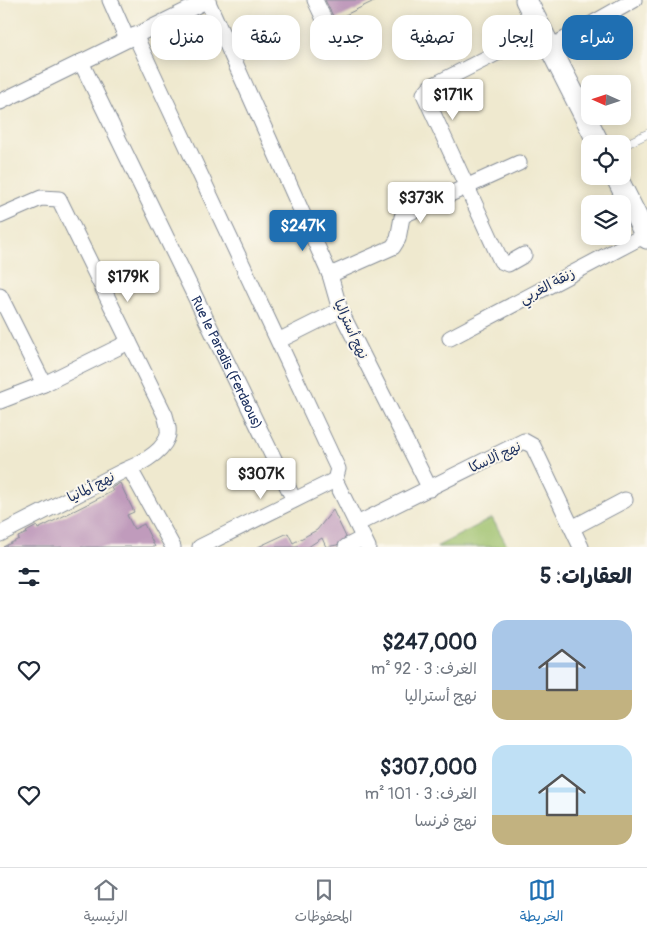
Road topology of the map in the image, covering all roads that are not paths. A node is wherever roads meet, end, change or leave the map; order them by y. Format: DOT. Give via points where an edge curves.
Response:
graph roads {
  1 [pos="110,0"];
  2 [pos="207,0"];
  3 [pos="315,0"];
  4 [pos="526,0"];
  5 [pos="634,0"];
  6 [pos="322,15"];
  7 [pos="534,15"];
  8 [pos="552,36"];
  9 [pos="131,37"];
  10 [pos="552,51"];
  11 [pos="498,60"];
  12 [pos="81,62"];
  13 [pos="0,102"];
  14 [pos="647,134"];
  15 [pos="595,135"];
  16 [pos="631,142"];
  17 [pos="519,162"];
  18 [pos="620,185"];
  19 [pos="467,186"];
  20 [pos="0,216"];
  21 [pos="646,236"];
  22 [pos="524,255"];
  23 [pos="330,275"];
  24 [pos="0,296"];
  25 [pos="340,310"];
  26 [pos="450,338"];
  27 [pos="280,340"];
  28 [pos="129,342"];
  29 [pos="44,384"];
  30 [pos="0,402"];
  31 [pos="130,469"];
  32 [pos="335,480"];
  33 [pos="430,489"];
  34 [pos="294,500"];
  35 [pos="625,500"];
  36 [pos="572,528"];
  37 [pos="0,534"];
  38 [pos="363,536"];
  39 [pos="173,547"];
  40 [pos="200,547"];
  41 [pos="346,547"];
  42 [pos="581,547"];
  1 -- 9 [label="street"];
  2 -- 9 [label="street"];
  2 -- 23 [label="street, نهج أستراليا"];
  3 -- 6 [label="street"];
  4 -- 7 [label="street"];
  5 -- 8 [label="street"];
  9 -- 12 [label="street"];
  9 -- 27 [label="street"];
  10 -- 15 [label="street"];
  11 -- 19 [label="street" via="424,94"];
  12 -- 13 [label="street"];
  12 -- 34 [label="street, Rue le Paradis (Ferdaous)"];
  14 -- 16 [label="lane"];
  17 -- 19 [label="street"];
  18 -- 21 [label="street"];
  19 -- 22 [label="street" via="501,261 508,264"];
  19 -- 23 [label="street" via="402,217 393,247"];
  20 -- 28 [label="street" via="41,198 59,199"];
  21 -- 26 [label="street, زنقة الغربي"];
  23 -- 25 [label="street, نهج أستراليا"];
  24 -- 29 [label="street"];
  25 -- 27 [label="street"];
  25 -- 33 [label="street, نهج أستراليا"];
  27 -- 32 [label="street" via="338,470"];
  28 -- 29 [label="street"];
  28 -- 31 [label="street" via="168,426 167,438 161,447"];
  29 -- 30 [label="street"];
  31 -- 37 [label="street, نهج ألمانيا"];
  31 -- 39 [label="street, نهج ألمانيا"];
  32 -- 34 [label="street"];
  32 -- 38 [label="street"];
  33 -- 36 [label="street, نهج ألاسكا" via="524,441 533,446"];
  33 -- 38 [label="street, نهج ألاسكا"];
  34 -- 40 [label="street"];
  35 -- 36 [label="street"];
  36 -- 42 [label="street, نهج ألاسكا"];
  38 -- 41 [label="street, نهج ألاسكا"];
}
